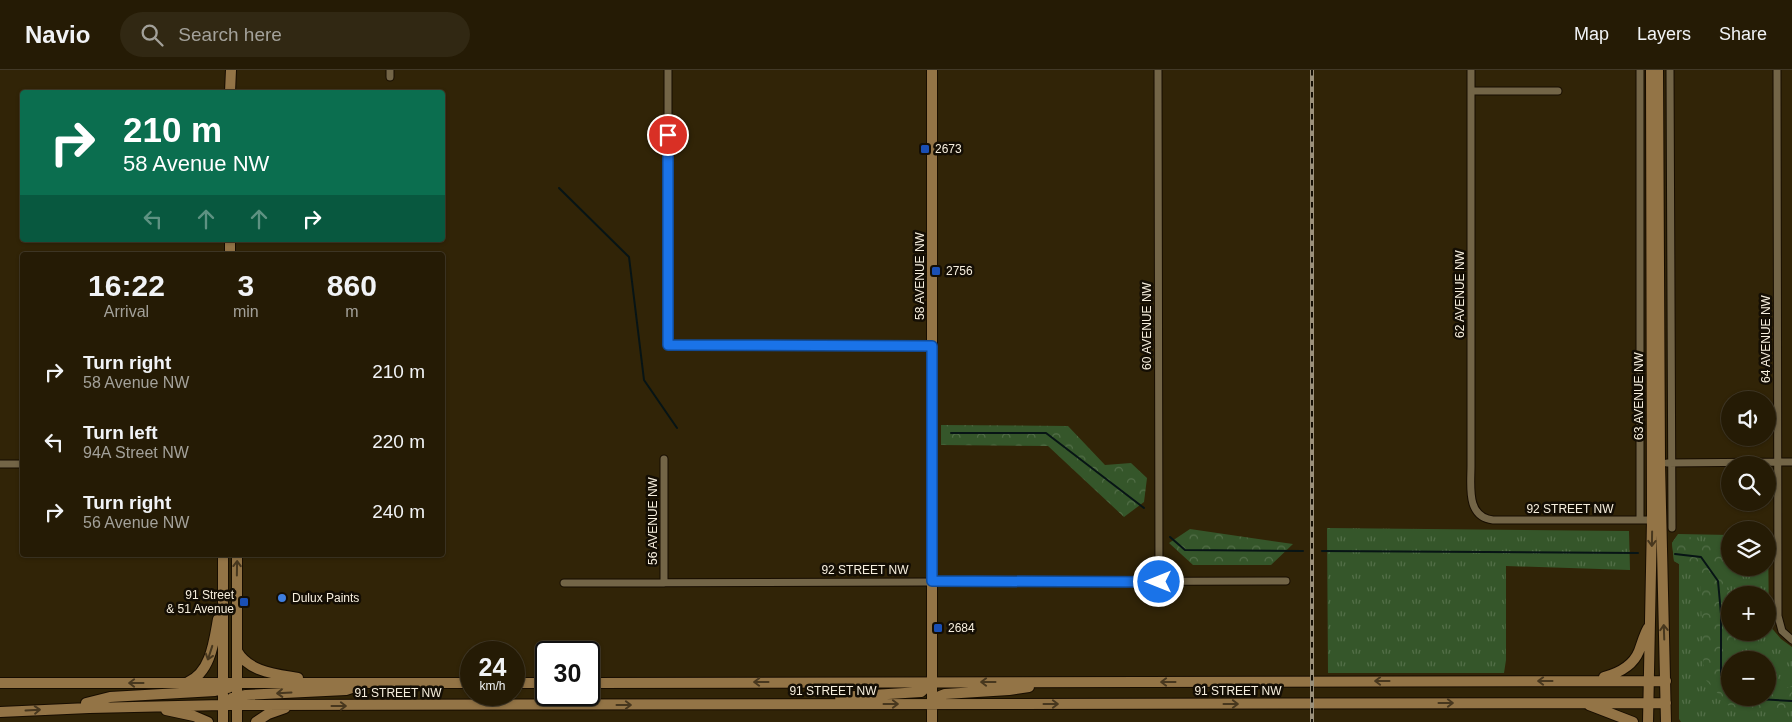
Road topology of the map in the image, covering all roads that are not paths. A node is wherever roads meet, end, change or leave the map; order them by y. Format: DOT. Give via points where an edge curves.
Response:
graph roads {
  1 [pos="230,70"];
  2 [pos="668,70"];
  3 [pos="932,70"];
  4 [pos="1158,70"];
  5 [pos="1472,70"];
  6 [pos="1640,70"];
  7 [pos="1651,70"];
  8 [pos="1658,70"];
  9 [pos="1670,70"];
  10 [pos="1777,70"];
  11 [pos="230,90"];
  12 [pos="1558,90"];
  13 [pos="1472,91"];
  14 [pos="932,346"];
  15 [pos="664,459"];
  16 [pos="1778,462"];
  17 [pos="1792,462"];
  18 [pos="1656,463"];
  19 [pos="1671,463"];
  20 [pos="0,464"];
  21 [pos="20,464"];
  22 [pos="1480,516"];
  23 [pos="1640,520"];
  24 [pos="1656,520"];
  25 [pos="1672,528"];
  26 [pos="223,557"];
  27 [pos="237,557"];
  28 [pos="932,581"];
  29 [pos="1286,581"];
  30 [pos="1159,582"];
  31 [pos="564,583"];
  32 [pos="664,583"];
  33 [pos="223,588"];
  34 [pos="1651,625"];
  35 [pos="1792,640"];
  36 [pos="237,650"];
  37 [pos="1594,680"];
  38 [pos="1648,681"];
  39 [pos="1666,681"];
  40 [pos="236,682"];
  41 [pos="932,682"];
  42 [pos="1065,682"];
  43 [pos="185,683"];
  44 [pos="326,683"];
  45 [pos="366,683"];
  46 [pos="460,683"];
  47 [pos="600,683"];
  48 [pos="0,684"];
  49 [pos="222,686"];
  50 [pos="237,701"];
  51 [pos="1581,702"];
  52 [pos="1666,702"];
  53 [pos="810,703"];
  54 [pos="1648,703"];
  55 [pos="932,704"];
  56 [pos="222,705"];
  57 [pos="150,706"];
  58 [pos="290,706"];
  59 [pos="65,708"];
  60 [pos="0,712"];
  61 [pos="208,722"];
  62 [pos="223,722"];
  63 [pos="236,722"];
  64 [pos="256,722"];
  65 [pos="932,722"];
  66 [pos="1633,722"];
  67 [pos="1648,722"];
  68 [pos="1666,722"];
  1 -- 11 [label="main road"];
  2 -- 14 [label="street" via="668,345"];
  3 -- 14 [label="main road, 58 AVENUE NW"];
  4 -- 30 [label="street, 60 AVENUE NW"];
  5 -- 13 [label="street, 62 AVENUE NW"];
  6 -- 23 [label="street, 63 AVENUE NW"];
  7 -- 18 [label="main road, 63 AVENUE NW"];
  8 -- 18 [label="main road, 63 AVENUE NW"];
  9 -- 19 [label="street"];
  10 -- 16 [label="street, 64 AVENUE NW"];
  12 -- 13 [label="street"];
  13 -- 22 [label="street, 62 AVENUE NW" via="1472,499"];
  14 -- 28 [label="main road, 58 AVENUE NW"];
  15 -- 32 [label="street, 56 AVENUE NW"];
  16 -- 17 [label="street"];
  16 -- 19 [label="street"];
  16 -- 35 [label="street, 64 AVENUE NW" via="1778,616 1780,628"];
  18 -- 19 [label="street"];
  18 -- 24 [label="main road, 63 AVENUE NW"];
  19 -- 25 [label="street"];
  20 -- 21 [label="street"];
  22 -- 23 [label="street, 92 STREET NW" via="1493,520"];
  23 -- 24 [label="street, 92 STREET NW"];
  24 -- 34 [label="main road, 63 AVENUE NW, one-way"];
  39 -- 24 [label="main road, 63 AVENUE NW, one-way"];
  26 -- 33 [label="main road"];
  36 -- 27 [label="main road, one-way"];
  28 -- 30 [label="street, 92 STREET NW"];
  28 -- 32 [label="street, 92 STREET NW"];
  28 -- 41 [label="main road, 58 AVENUE NW"];
  29 -- 30 [label="street, 92 STREET NW"];
  31 -- 32 [label="street, 92 STREET NW"];
  33 -- 43 [label="main road, one-way" via="207,661 200,674"];
  33 -- 49 [label="main road"];
  34 -- 37 [label="main road" via="1630,665"];
  34 -- 38 [label="main road, 63 AVENUE NW"];
  36 -- 40 [label="main road"];
  36 -- 44 [label="main road" via="246,662 265,671"];
  37 -- 38 [label="main road, 91 STREET NW"];
  37 -- 42 [label="main road, 91 STREET NW, one-way"];
  38 -- 39 [label="main road, 91 STREET NW"];
  38 -- 54 [label="main road, 63 AVENUE NW"];
  39 -- 52 [label="main road, 63 AVENUE NW"];
  40 -- 44 [label="main road, 91 STREET NW"];
  40 -- 49 [label="main road" via="233,686"];
  40 -- 50 [label="main road"];
  42 -- 41 [label="main road, 91 STREET NW, one-way"];
  41 -- 47 [label="main road, 91 STREET NW, one-way"];
  41 -- 53 [label="main road" via="921,692 829,697"];
  41 -- 55 [label="main road, 58 AVENUE NW"];
  42 -- 55 [label="main road" via="944,694"];
  43 -- 48 [label="main road, one-way"];
  43 -- 49 [label="main road"];
  44 -- 45 [label="main road, 91 STREET NW"];
  45 -- 46 [label="main road, 91 STREET NW"];
  45 -- 50 [label="main road, one-way" via="346,690"];
  49 -- 56 [label="main road"];
  49 -- 59 [label="main road" via="110,697"];
  50 -- 56 [label="main road"];
  50 -- 58 [label="main road, 91 STREET NW"];
  50 -- 63 [label="main road"];
  51 -- 54 [label="main road, 91 STREET NW"];
  55 -- 51 [label="main road, 91 STREET NW, one-way"];
  51 -- 66 [label="main road"];
  52 -- 54 [label="main road, 91 STREET NW"];
  52 -- 68 [label="main road, 63 AVENUE NW"];
  53 -- 55 [label="main road, 91 STREET NW, one-way"];
  58 -- 53 [label="main road, 91 STREET NW, one-way"];
  54 -- 67 [label="main road, 63 AVENUE NW"];
  55 -- 65 [label="main road, 58 AVENUE NW"];
  56 -- 57 [label="main road"];
  56 -- 62 [label="main road"];
  57 -- 59 [label="main road"];
  57 -- 61 [label="main road"];
  58 -- 64 [label="main road"];
  60 -- 59 [label="main road, one-way"];
}
